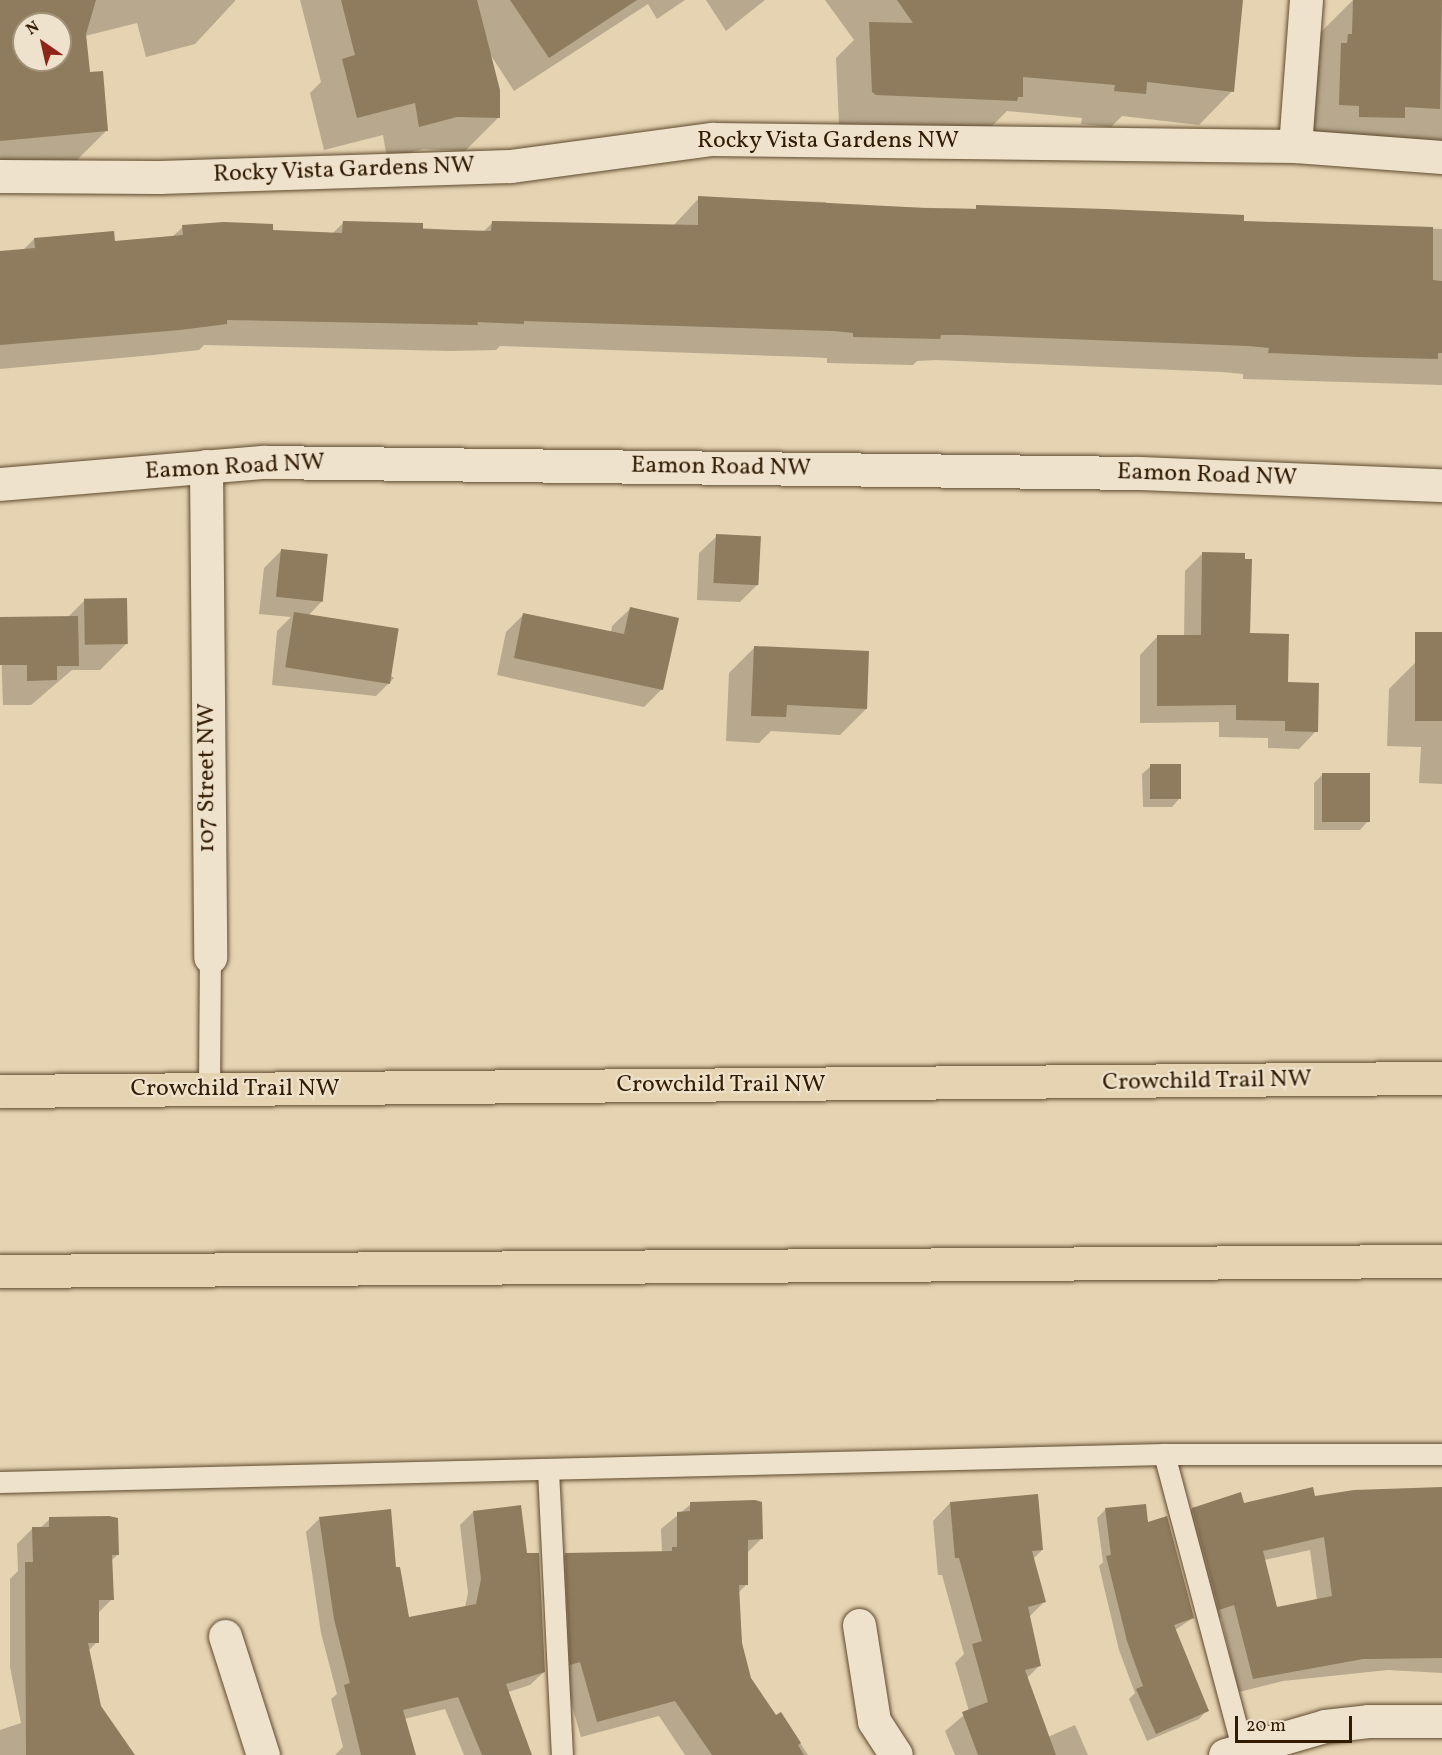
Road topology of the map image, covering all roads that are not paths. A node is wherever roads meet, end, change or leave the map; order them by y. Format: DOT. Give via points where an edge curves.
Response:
graph roads {
  1 [pos="1306,0"];
  2 [pos="1295,146"];
  3 [pos="1442,156"];
  4 [pos="0,176"];
  5 [pos="206,466"];
  6 [pos="0,484"];
  7 [pos="1442,485"];
  8 [pos="210,957"];
  9 [pos="1442,1078"];
  10 [pos="209,1090"];
  11 [pos="0,1091"];
  12 [pos="1442,1261"];
  13 [pos="0,1272"];
  14 [pos="1164,1454"];
  15 [pos="1442,1454"];
  16 [pos="548,1470"];
  17 [pos="0,1482"];
  18 [pos="859,1625"];
  19 [pos="225,1636"];
  20 [pos="1442,1721"];
  21 [pos="1234,1751"];
  22 [pos="263,1755"];
  23 [pos="562,1755"];
  24 [pos="896,1755"];
  1 -- 2 [label="street"];
  2 -- 3 [label="street, Rocky Vista Gardens NW"];
  2 -- 4 [label="street, Rocky Vista Gardens NW" via="712,139 511,166 159,177"];
  5 -- 6 [label="street, Eamon Road NW"];
  5 -- 7 [label="street, Eamon Road NW" via="263,462 1138,473"];
  5 -- 8 [label="street, 107 Street NW"];
  8 -- 10 [label="lane, 107 Street NW"];
  9 -- 10 [label="highway, Crowchild Trail NW"];
  10 -- 11 [label="highway, Crowchild Trail NW"];
  12 -- 13 [label="highway"];
  14 -- 15 [label="lane"];
  14 -- 16 [label="lane"];
  14 -- 21 [label="lane"];
  16 -- 17 [label="lane"];
  16 -- 23 [label="lane"];
  18 -- 24 [label="street" via="874,1720"];
  19 -- 22 [label="street"];
  20 -- 21 [label="street" via="1325,1726"];
}
